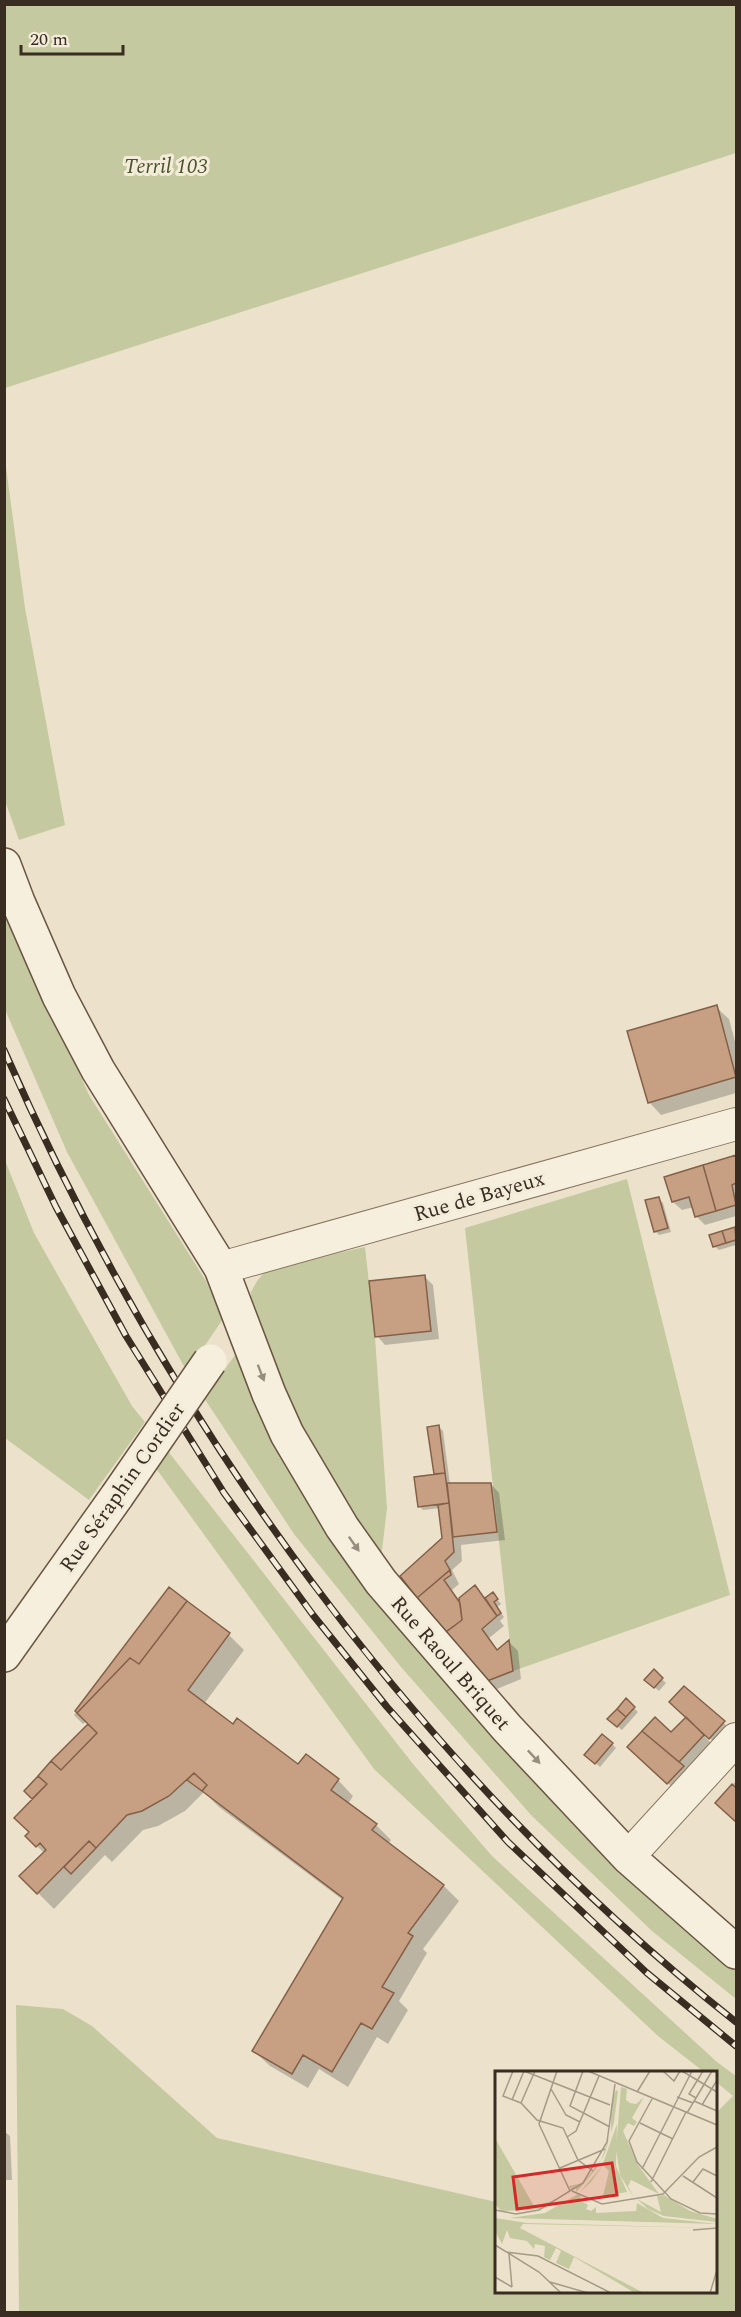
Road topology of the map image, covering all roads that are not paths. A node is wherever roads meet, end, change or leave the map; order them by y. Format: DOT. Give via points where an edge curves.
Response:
graph roads {
  1 [pos="4,865"];
  2 [pos="736,1124"];
  3 [pos="221,1268"];
  4 [pos="240,1319"];
  5 [pos="4,1655"];
  6 [pos="736,1739"];
  7 [pos="628,1857"];
  8 [pos="736,1952"];
  1 -- 3 [label="street, Rue Raoul Briquet" via="59,996 98,1070"];
  2 -- 3 [label="street, Rue de Bayeux"];
  3 -- 4 [label="street, Rue Raoul Briquet"];
  4 -- 5 [label="street, Rue Séraphin Cordier, bridge"];
  4 -- 7 [label="street, Rue Raoul Briquet, one-way" via="287,1434 342,1527 381,1582 507,1728"];
  6 -- 7 [label="street"];
  7 -- 8 [label="street, Rue Raoul Briquet"];
}
